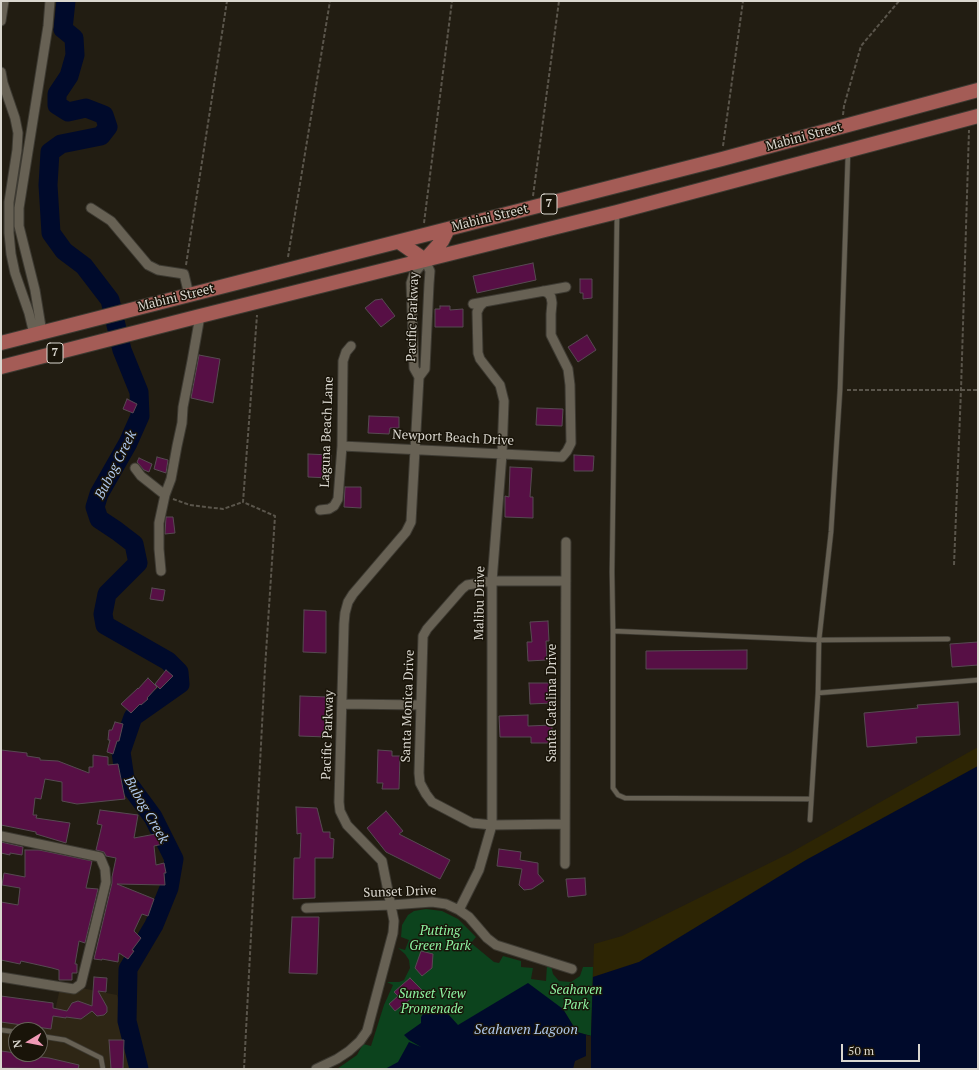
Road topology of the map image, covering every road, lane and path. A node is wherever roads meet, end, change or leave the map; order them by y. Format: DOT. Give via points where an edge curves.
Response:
graph roads {
  1 [pos="4,1"];
  2 [pos="50,1"];
  3 [pos="227,1"];
  4 [pos="330,1"];
  5 [pos="452,1"];
  6 [pos="559,1"];
  7 [pos="743,1"];
  8 [pos="899,1"];
  9 [pos="1,21"];
  10 [pos="1,72"];
  11 [pos="978,90"];
  12 [pos="974,117"];
  13 [pos="843,127"];
  14 [pos="848,150"];
  15 [pos="722,159"];
  16 [pos="91,208"];
  17 [pos="532,208"];
  18 [pos="617,212"];
  19 [pos="448,229"];
  20 [pos="423,236"];
  21 [pos="399,242"];
  22 [pos="425,260"];
  23 [pos="286,270"];
  24 [pos="184,274"];
  25 [pos="566,287"];
  26 [pos="543,291"];
  27 [pos="189,295"];
  28 [pos="258,301"];
  29 [pos="484,302"];
  30 [pos="474,304"];
  31 [pos="412,307"];
  32 [pos="428,307"];
  33 [pos="200,316"];
  34 [pos="38,334"];
  35 [pos="1,343"];
  36 [pos="351,346"];
  37 [pos="1,367"];
  38 [pos="419,377"];
  39 [pos="840,390"];
  40 [pos="961,390"];
  41 [pos="978,390"];
  42 [pos="342,446"];
  43 [pos="415,450"];
  44 [pos="502,454"];
  45 [pos="135,468"];
  46 [pos="165,495"];
  47 [pos="243,502"];
  48 [pos="320,510"];
  49 [pos="566,542"];
  50 [pos="954,565"];
  51 [pos="161,572"];
  52 [pos="566,580"];
  53 [pos="492,581"];
  54 [pos="613,631"];
  55 [pos="948,639"];
  56 [pos="819,640"];
  57 [pos="978,680"];
  58 [pos="818,693"];
  59 [pos="342,704"];
  60 [pos="421,705"];
  61 [pos="811,799"];
  62 [pos="810,820"];
  63 [pos="565,824"];
  64 [pos="492,825"];
  65 [pos="1,836"];
  66 [pos="565,864"];
  67 [pos="391,905"];
  68 [pos="306,908"];
  69 [pos="459,910"];
  70 [pos="572,969"];
  71 [pos="1,977"];
  72 [pos="48,1037"];
  73 [pos="103,1069"];
  74 [pos="244,1069"];
  75 [pos="316,1069"];
  1 -- 9 [label="street"];
  2 -- 34 [label="street" via="19,208 20,226 35,290"];
  3 -- 24 [label="path"];
  4 -- 23 [label="path"];
  5 -- 20 [label="path"];
  6 -- 17 [label="path"];
  7 -- 15 [label="path"];
  8 -- 13 [label="path" via="861,46 844,106"];
  10 -- 34 [label="street" via="18,133 9,202 10,254"];
  11 -- 13 [label="main road, Mabini Street / 7"];
  12 -- 14 [label="main road, Mabini Street / 7"];
  12 -- 40 [label="path"];
  13 -- 15 [label="main road, Mabini Street / 7"];
  14 -- 18 [label="main road, Mabini Street / 7"];
  14 -- 39 [label="lane"];
  15 -- 17 [label="main road, Mabini Street / 7"];
  16 -- 24 [label="street" via="111,221 148,265 158,270"];
  17 -- 19 [label="main road, Mabini Street / 7"];
  18 -- 22 [label="main road, Mabini Street / 7"];
  18 -- 54 [label="lane"];
  19 -- 20 [label="main road, Mabini Street / 7"];
  19 -- 22 [label="main road" via="442,241"];
  20 -- 21 [label="main road, Mabini Street / 7"];
  21 -- 22 [label="main road"];
  21 -- 23 [label="main road, Mabini Street / 7"];
  22 -- 28 [label="main road, Mabini Street / 7"];
  22 -- 31 [label="street, Pacific Parkway" via="411,282"];
  22 -- 32 [label="street, Pacific Parkway" via="430,271"];
  23 -- 27 [label="main road, Mabini Street / 7"];
  24 -- 27 [label="street"];
  25 -- 26 [label="street"];
  26 -- 29 [label="street"];
  26 -- 44 [label="street, Newport Beach Drive" via="551,297 551,335 568,369 571,443 562,457"];
  27 -- 34 [label="main road, Mabini Street / 7"];
  28 -- 33 [label="main road, Mabini Street / 7"];
  28 -- 47 [label="path"];
  29 -- 30 [label="street"];
  29 -- 44 [label="street, Malibu Drive" via="477,312 478,353 503,393"];
  31 -- 32 [label="street"];
  31 -- 38 [label="street, Pacific Parkway" via="414,368"];
  32 -- 38 [label="street, Pacific Parkway" via="425,369"];
  33 -- 37 [label="main road, Mabini Street / 7"];
  33 -- 46 [label="street" via="182,407 182,423 171,479"];
  34 -- 35 [label="main road, Mabini Street / 7"];
  36 -- 42 [label="street, Laguna Beach Lane" via="342,361"];
  38 -- 43 [label="street, Pacific Parkway"];
  39 -- 40 [label="path"];
  39 -- 56 [label="lane" via="831,532"];
  40 -- 41 [label="path"];
  40 -- 50 [label="path"];
  42 -- 43 [label="street, Newport Beach Drive"];
  42 -- 48 [label="street, Laguna Beach Lane" via="338,499 334,506"];
  43 -- 44 [label="street, Newport Beach Drive"];
  43 -- 59 [label="street, Pacific Parkway" via="412,515 409,527 348,602 344,624"];
  44 -- 53 [label="street, Malibu Drive"];
  45 -- 46 [label="street"];
  46 -- 47 [label="path" via="190,505 223,509"];
  46 -- 51 [label="street" via="159,523"];
  47 -- 74 [label="path" via="275,516 264,668"];
  49 -- 52 [label="street, Santa Catalina Drive"];
  52 -- 53 [label="street, Santa Monica Drive"];
  52 -- 63 [label="street, Santa Catalina Drive"];
  53 -- 60 [label="street, Santa Monica Drive" via="462,589 427,629 423,636"];
  53 -- 64 [label="street, Malibu Drive"];
  54 -- 56 [label="lane"];
  54 -- 61 [label="lane" via="613,788 618,795 625,798"];
  55 -- 56 [label="lane"];
  56 -- 58 [label="lane"];
  57 -- 58 [label="lane"];
  58 -- 61 [label="lane"];
  59 -- 60 [label="street"];
  59 -- 67 [label="street, Pacific Parkway" via="340,811 347,825 382,861"];
  60 -- 64 [label="street, Santa Monica Drive" via="420,784 432,802 472,823"];
  61 -- 62 [label="lane"];
  63 -- 64 [label="street, Santa Monica Drive"];
  63 -- 66 [label="street, Santa Catalina Drive"];
  64 -- 69 [label="street, Malibu Drive" via="479,870"];
  65 -- 71 [label="street" via="100,857 105,869 106,882 81,984 74,989"];
  67 -- 68 [label="street, Sunset Drive"];
  67 -- 69 [label="street, Sunset Drive" via="432,902 446,904"];
  67 -- 75 [label="street, Pacific Parkway" via="393,933 367,1031 349,1051"];
  69 -- 70 [label="street, Sunset Drive" via="496,945"];
  72 -- 73 [label="lane" via="65,1040 101,1058"];
}
